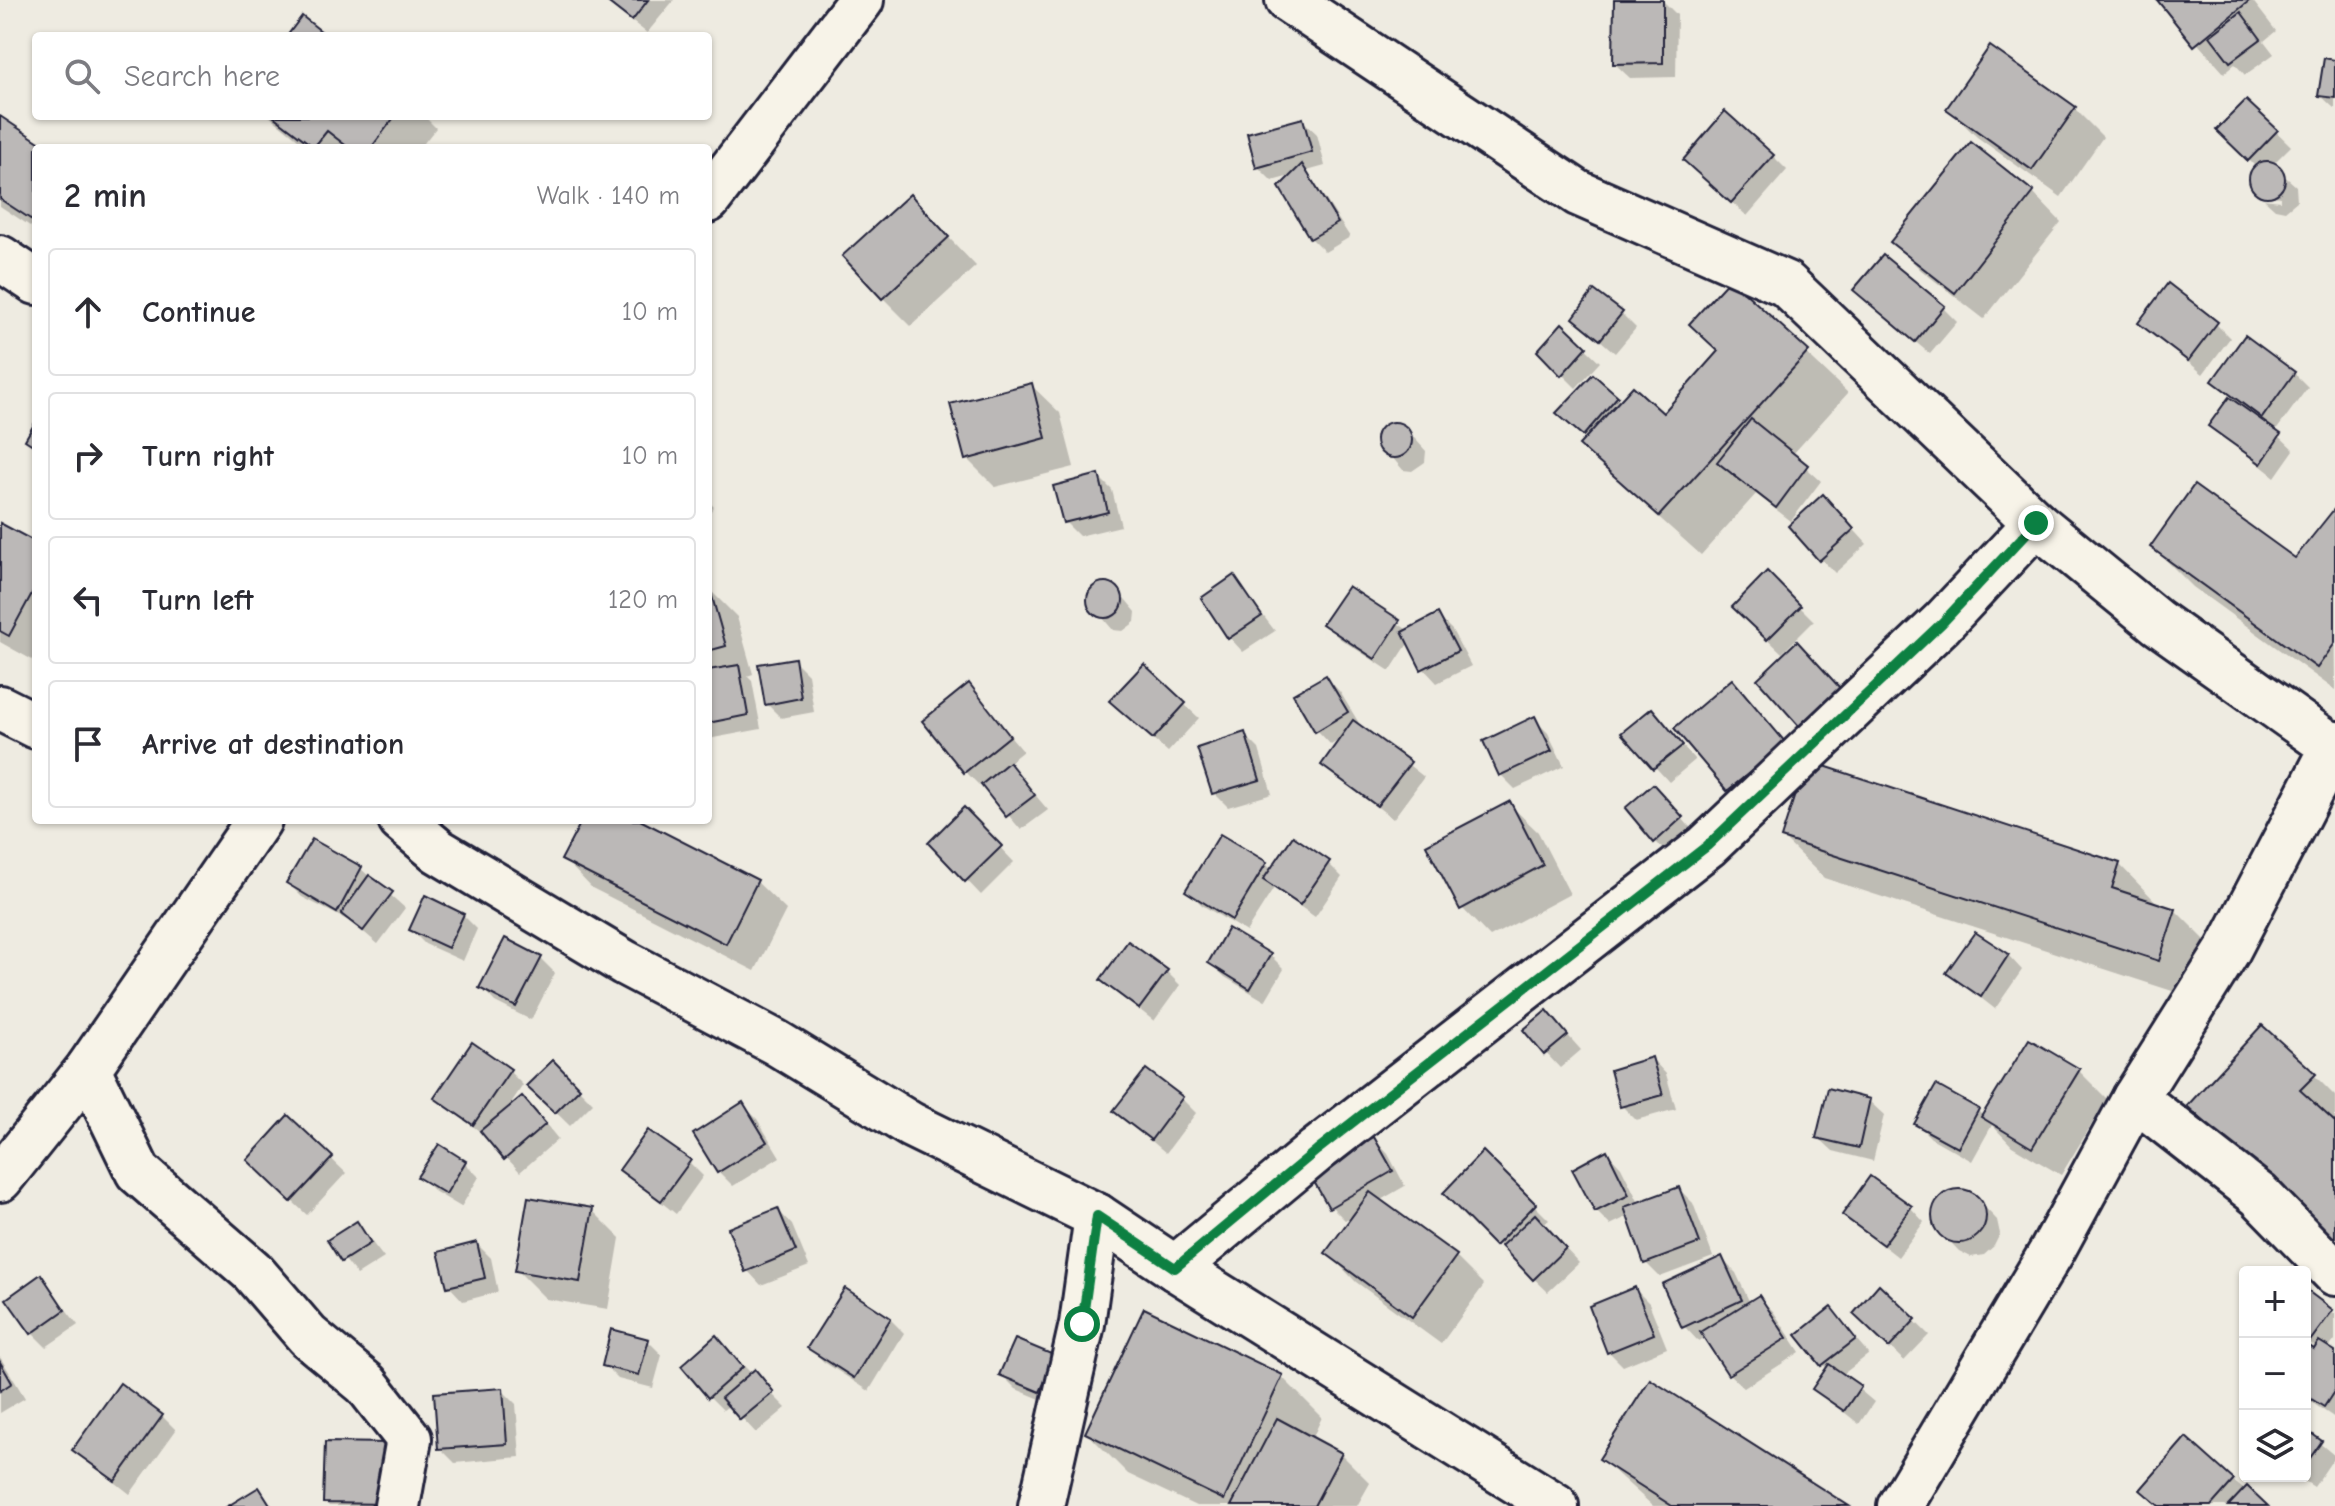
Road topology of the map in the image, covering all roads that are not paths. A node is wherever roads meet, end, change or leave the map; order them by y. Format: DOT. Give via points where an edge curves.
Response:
graph roads {
  1 [pos="1288,0"];
  2 [pos="855,3"];
  3 [pos="712,195"];
  4 [pos="0,258"];
  5 [pos="32,279"];
  6 [pos="2036,523"];
  7 [pos="0,708"];
  8 [pos="32,724"];
  9 [pos="2334,746"];
  10 [pos="246,824"];
  11 [pos="406,824"];
  12 [pos="88,1069"];
  13 [pos="2135,1098"];
  14 [pos="0,1179"];
  15 [pos="1097,1216"];
  16 [pos="1175,1268"];
  17 [pos="2335,1273"];
  18 [pos="397,1506"];
  19 [pos="1041,1506"];
  20 [pos="1556,1506"];
  21 [pos="1900,1506"];
  1 -- 6 [label="street" via="1578,193 1786,284"];
  2 -- 3 [label="street"];
  4 -- 5 [label="street"];
  6 -- 9 [label="street" via="2157,622"];
  6 -- 16 [label="street" via="1942,623 1707,846 1329,1140"];
  7 -- 8 [label="street"];
  9 -- 13 [label="street" via="2228,950"];
  10 -- 12 [label="street"];
  11 -- 15 [label="street" via="438,851 625,963 775,1042 911,1125"];
  12 -- 14 [label="street"];
  12 -- 18 [label="street" via="138,1172 252,1271 308,1336 366,1384 409,1439"];
  13 -- 17 [label="street" via="2259,1195"];
  13 -- 21 [label="street" via="2052,1251"];
  15 -- 16 [label="street"];
  15 -- 19 [label="street" via="1082,1324"];
  16 -- 20 [label="street"];
}
